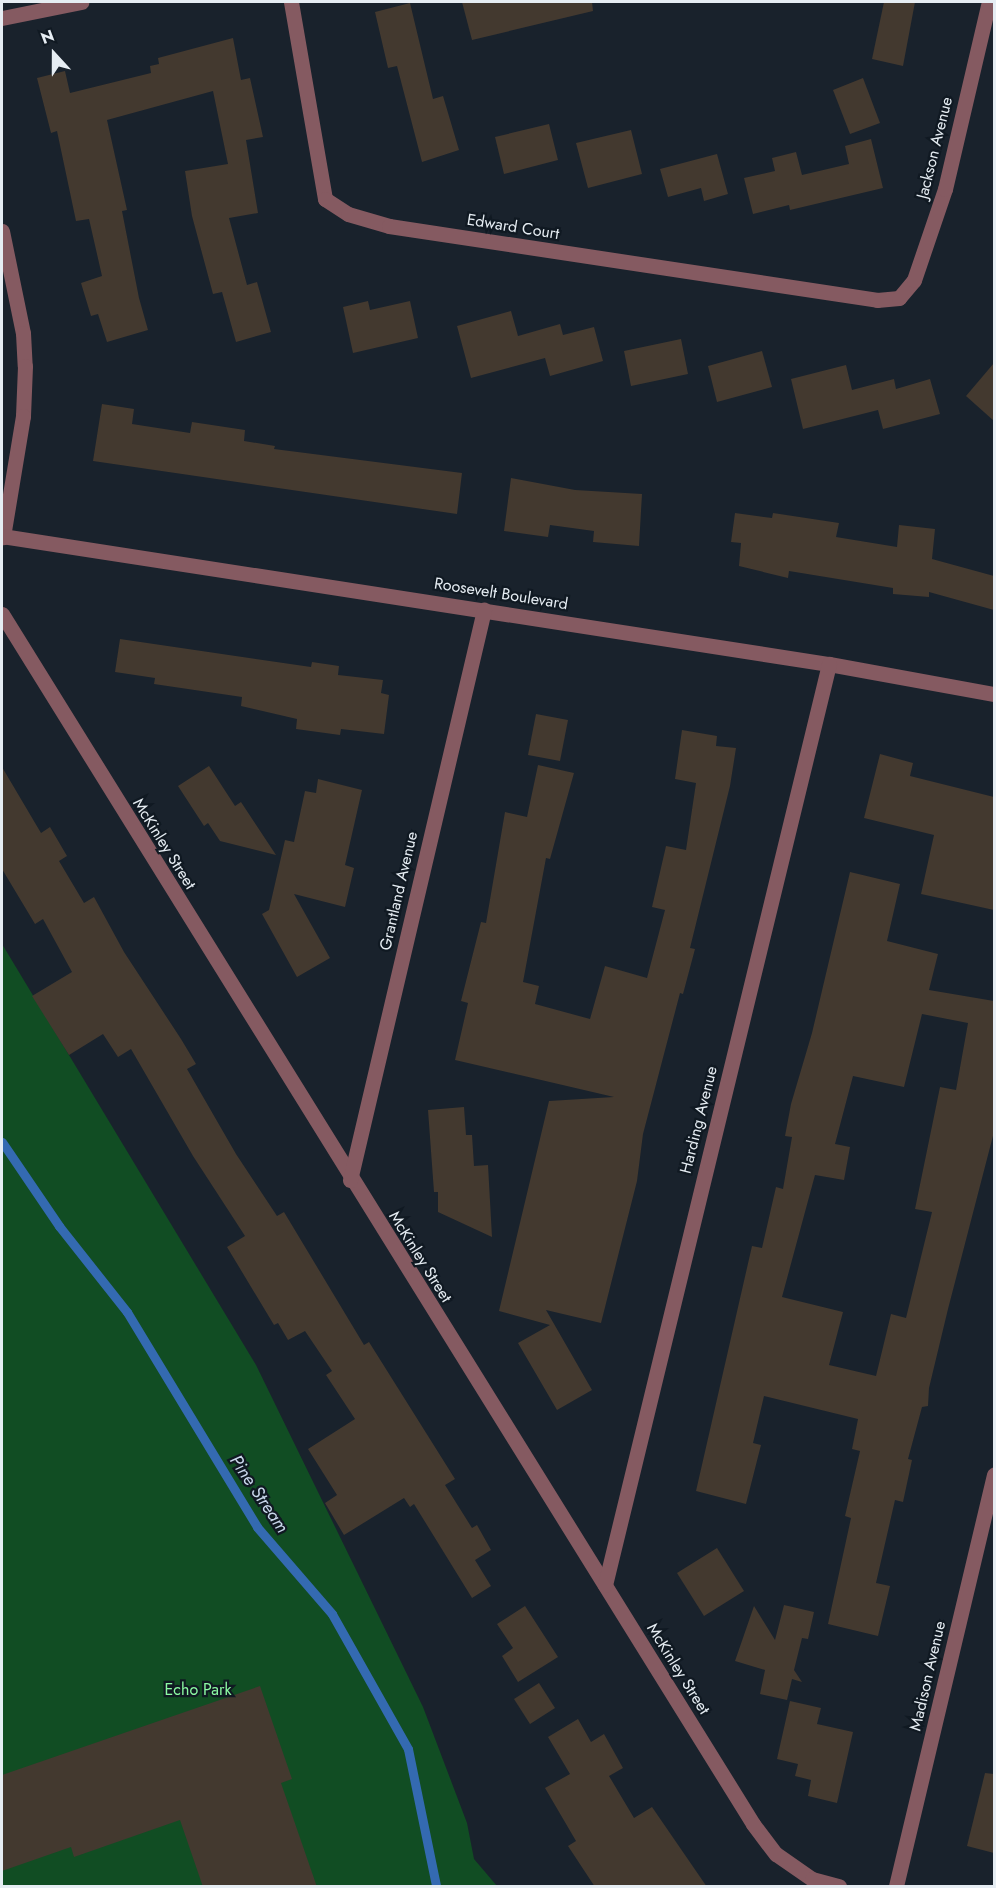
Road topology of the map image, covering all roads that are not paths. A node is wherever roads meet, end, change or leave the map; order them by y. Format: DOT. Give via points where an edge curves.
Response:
graph roads {
  1 [pos="81,2"];
  2 [pos="291,2"];
  3 [pos="989,2"];
  4 [pos="2,18"];
  5 [pos="2,231"];
  6 [pos="899,298"];
  7 [pos="2,537"];
  8 [pos="484,609"];
  9 [pos="2,614"];
  10 [pos="828,664"];
  11 [pos="994,694"];
  12 [pos="350,1180"];
  13 [pos="994,1474"];
  14 [pos="605,1585"];
  15 [pos="839,1887"];
  16 [pos="896,1887"];
  1 -- 4 [label="street"];
  2 -- 6 [label="street, Edward Court" via="325,199 348,214 389,226 877,300"];
  3 -- 6 [label="street, Jackson Avenue" via="945,189 914,280"];
  5 -- 7 [label="street" via="23,333 25,366 23,416"];
  7 -- 8 [label="street, Roosevelt Boulevard"];
  8 -- 10 [label="street, Roosevelt Boulevard"];
  8 -- 12 [label="street, Grantland Avenue"];
  9 -- 12 [label="street, McKinley Street"];
  10 -- 11 [label="street, Roosevelt Boulevard"];
  10 -- 14 [label="street, Harding Avenue"];
  12 -- 14 [label="street, McKinley Street"];
  13 -- 16 [label="street, Madison Avenue"];
  14 -- 15 [label="street, McKinley Street" via="770,1846 812,1879"];
}
